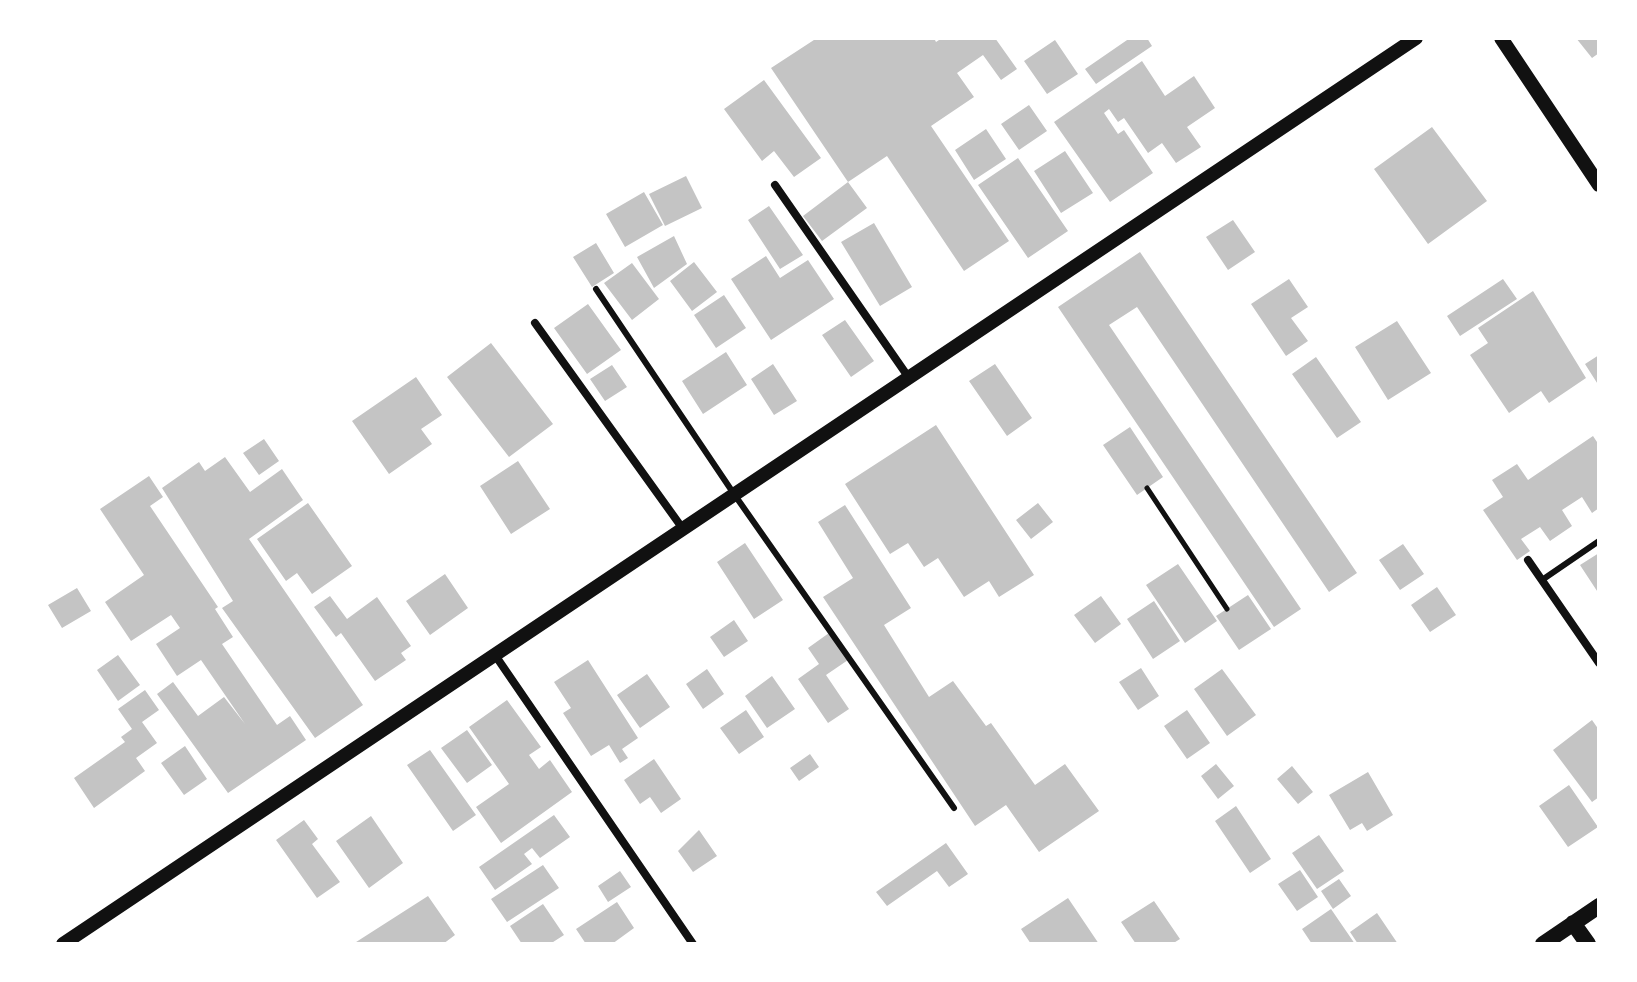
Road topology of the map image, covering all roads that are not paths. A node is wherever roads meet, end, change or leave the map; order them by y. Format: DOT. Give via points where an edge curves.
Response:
graph roads {
  1 [pos="1416,38"];
  2 [pos="1501,38"];
  3 [pos="775,185"];
  4 [pos="1599,185"];
  5 [pos="596,289"];
  6 [pos="535,323"];
  7 [pos="909,378"];
  8 [pos="734,494"];
  9 [pos="683,529"];
  10 [pos="1599,541"];
  11 [pos="1528,560"];
  12 [pos="1542,580"];
  13 [pos="495,655"];
  14 [pos="1599,663"];
  15 [pos="954,808"];
  16 [pos="1599,906"];
  17 [pos="1573,923"];
  18 [pos="63,944"];
  19 [pos="693,944"];
  20 [pos="1543,944"];
  21 [pos="1588,944"];
  1 -- 7 [label="street"];
  2 -- 4 [label="street"];
  3 -- 7 [label="street"];
  5 -- 8 [label="lane"];
  6 -- 9 [label="street"];
  7 -- 8 [label="street"];
  8 -- 9 [label="street"];
  8 -- 15 [label="lane"];
  9 -- 13 [label="street"];
  10 -- 12 [label="lane"];
  11 -- 12 [label="street"];
  12 -- 14 [label="street"];
  13 -- 18 [label="street"];
  13 -- 19 [label="street"];
  16 -- 17 [label="main road"];
  17 -- 20 [label="main road"];
  17 -- 21 [label="main road"];
}
